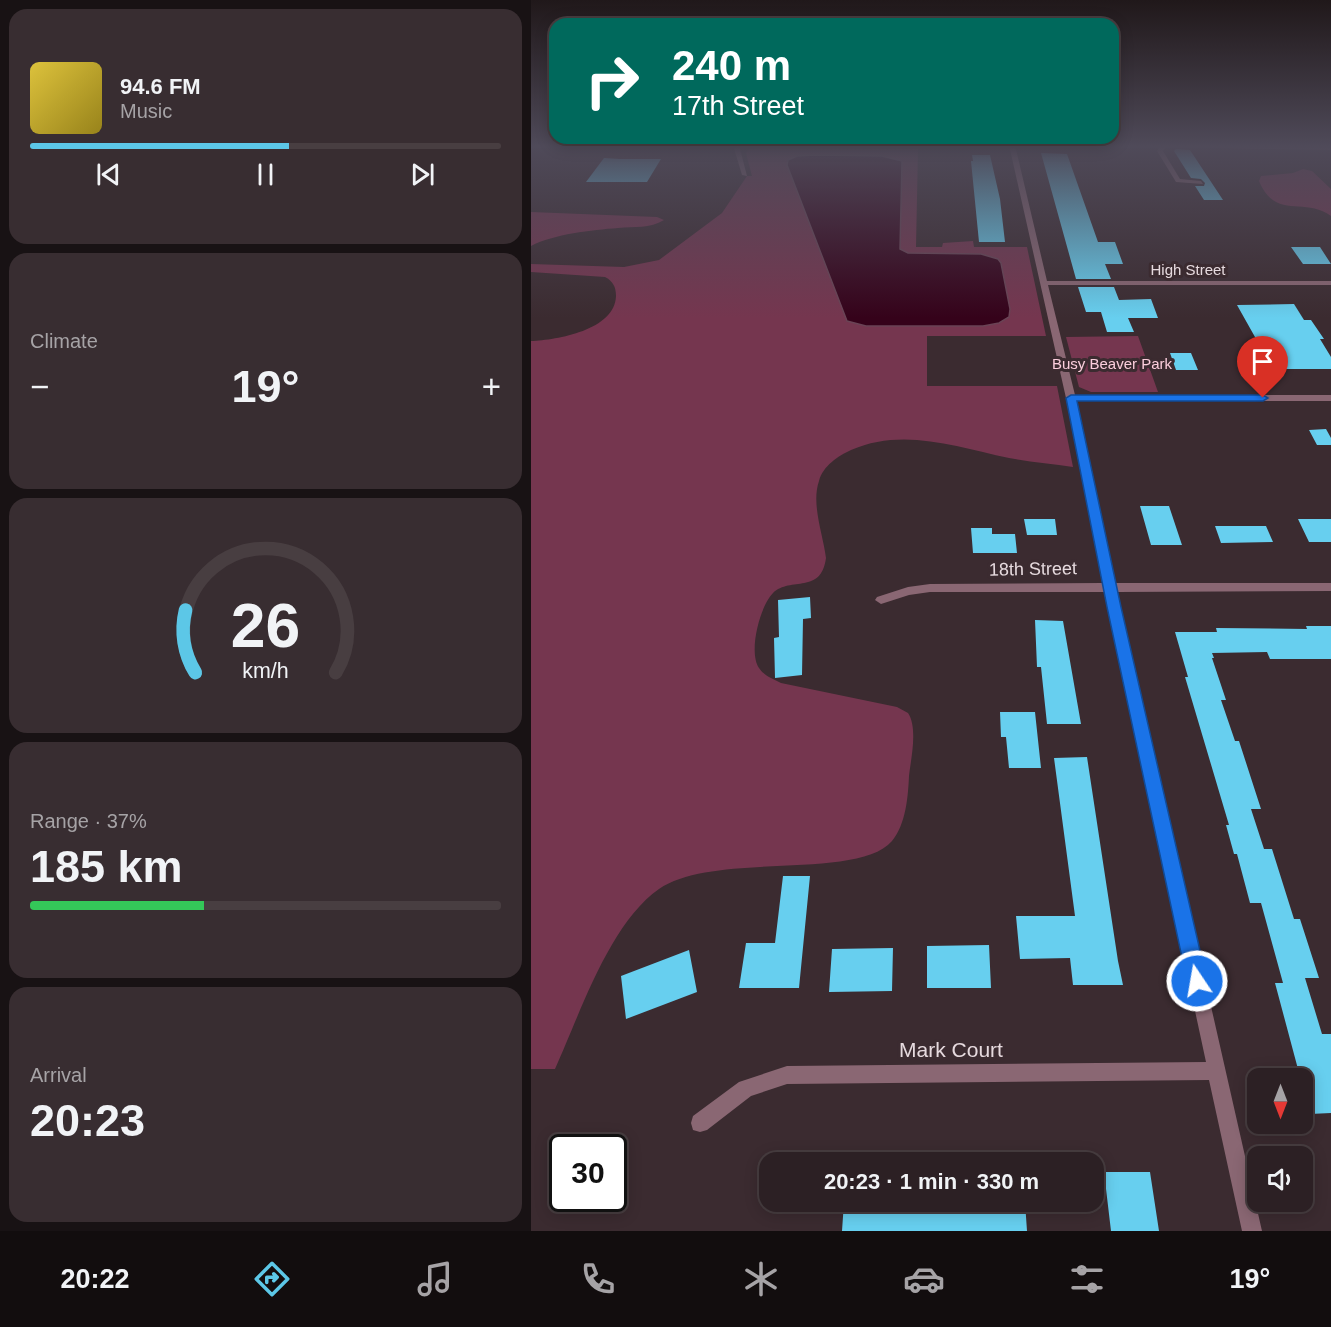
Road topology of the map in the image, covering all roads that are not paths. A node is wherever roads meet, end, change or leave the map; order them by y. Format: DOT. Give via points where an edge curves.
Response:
graph roads {
  1 [pos="1026,202"];
  2 [pos="1331,283"];
  3 [pos="1045,284"];
  4 [pos="1071,398"];
  5 [pos="1331,398"];
  6 [pos="1110,587"];
  7 [pos="1331,587"];
  8 [pos="881,600"];
  9 [pos="1217,1071"];
  10 [pos="700,1123"];
  11 [pos="1252,1231"];
  1 -- 3 [label="street"];
  2 -- 3 [label="street, High Street"];
  3 -- 4 [label="street"];
  4 -- 5 [label="street"];
  4 -- 6 [label="street"];
  6 -- 7 [label="street, 18th Street"];
  6 -- 8 [label="street, 18th Street" via="922,589"];
  6 -- 9 [label="street"];
  9 -- 10 [label="street, Mark Court" via="787,1075 746,1089"];
  9 -- 11 [label="street"];
}
